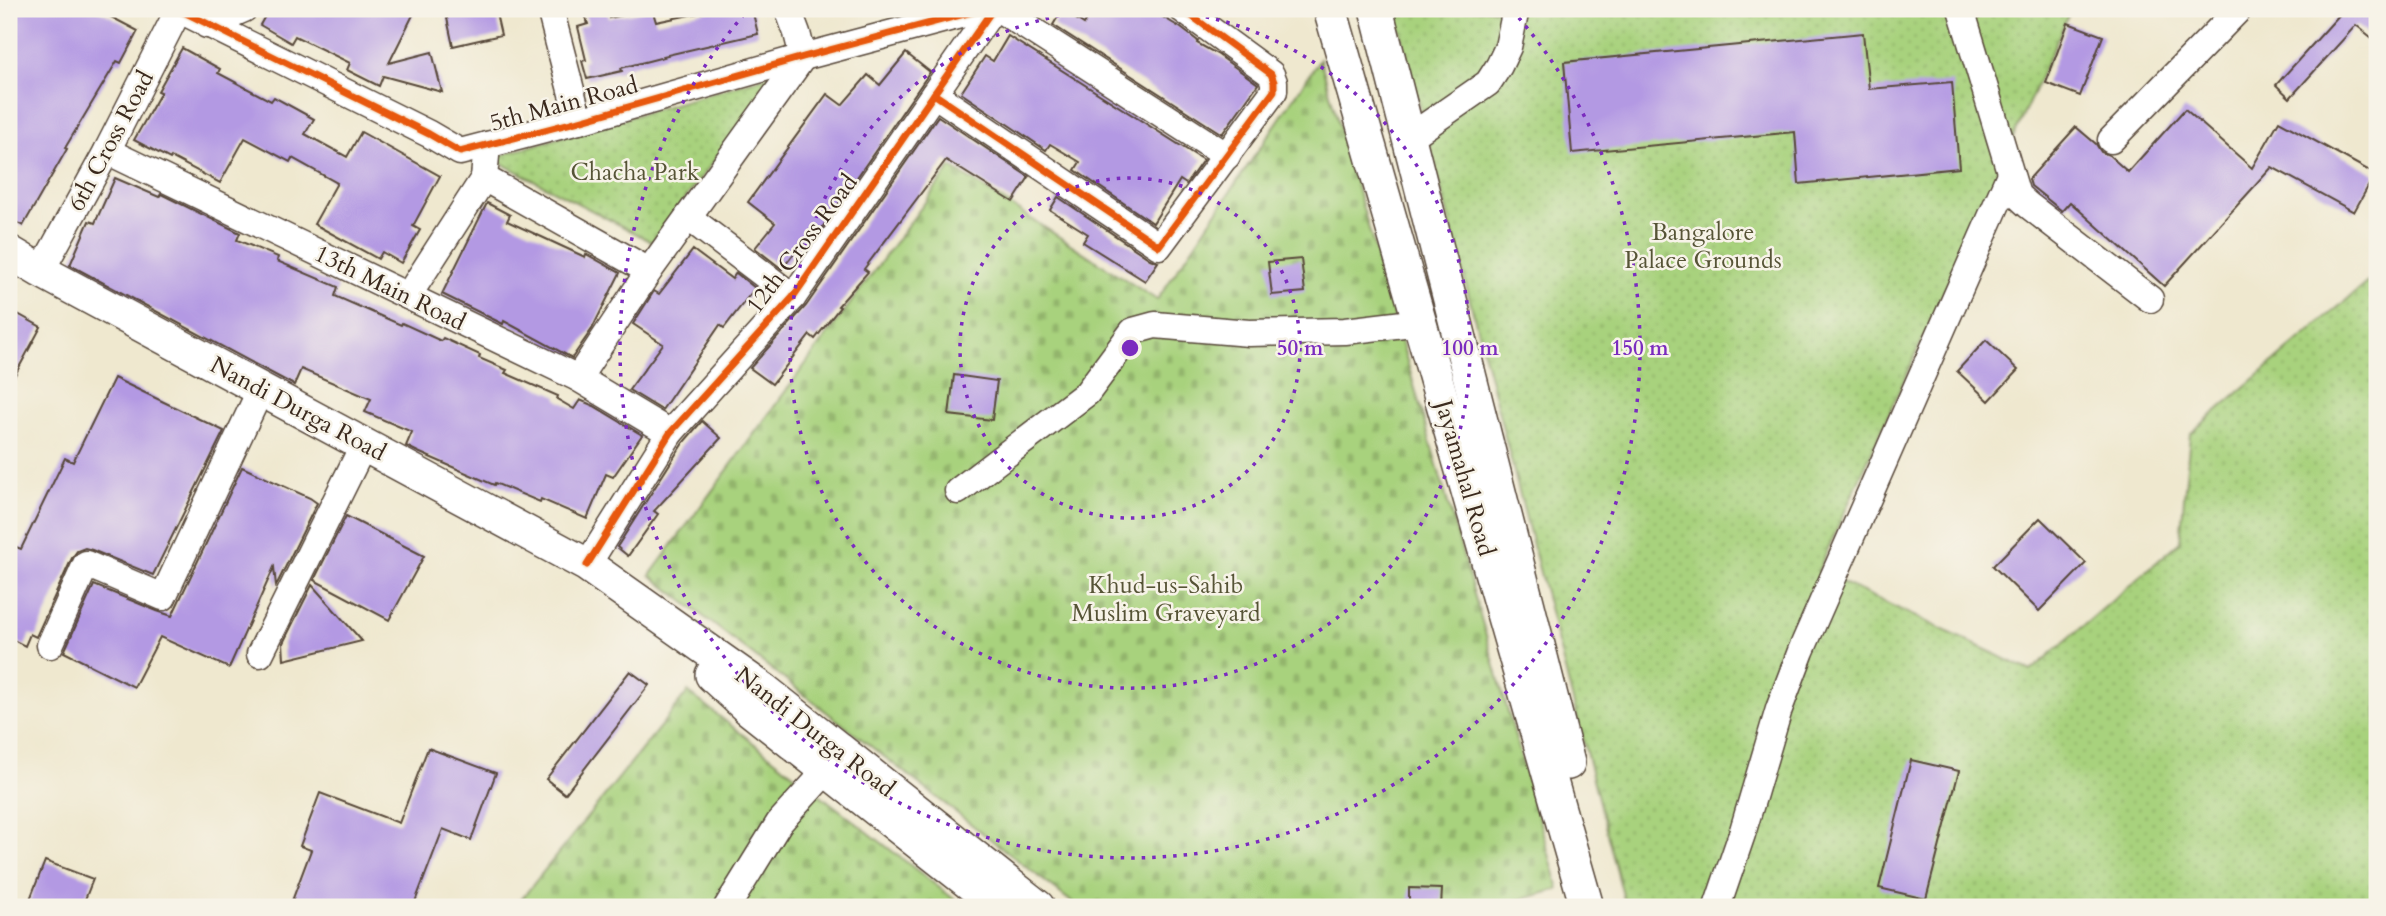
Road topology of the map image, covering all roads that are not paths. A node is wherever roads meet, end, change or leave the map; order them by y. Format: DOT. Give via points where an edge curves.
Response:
graph roads {
  1 [pos="178,9"];
  2 [pos="244,9"];
  3 [pos="550,9"];
  4 [pos="788,9"];
  5 [pos="983,9"];
  6 [pos="993,9"];
  7 [pos="999,9"];
  8 [pos="1182,9"];
  9 [pos="1330,9"];
  10 [pos="1376,9"];
  11 [pos="1516,9"];
  12 [pos="1961,9"];
  13 [pos="2239,9"];
  14 [pos="207,25"];
  15 [pos="803,57"];
  16 [pos="934,94"];
  17 [pos="579,121"];
  18 [pos="1410,137"];
  19 [pos="2111,140"];
  20 [pos="487,145"];
  21 [pos="107,151"];
  22 [pos="1227,156"];
  23 [pos="2010,174"];
  24 [pos="484,178"];
  25 [pos="688,218"];
  26 [pos="19,262"];
  27 [pos="649,271"];
  28 [pos="408,296"];
  29 [pos="793,297"];
  30 [pos="2150,299"];
  31 [pos="1420,322"];
  32 [pos="578,379"];
  33 [pos="261,389"];
  34 [pos="670,433"];
  35 [pos="364,444"];
  36 [pos="958,491"];
  37 [pos="587,565"];
  38 [pos="50,645"];
  39 [pos="260,654"];
  40 [pos="827,770"];
  41 [pos="727,907"];
  42 [pos="1000,907"];
  43 [pos="1038,907"];
  44 [pos="1587,907"];
  45 [pos="1606,907"];
  46 [pos="1717,907"];
  1 -- 14 [label="street, 5th Main Road"];
  1 -- 21 [label="street, 6th Cross Road"];
  2 -- 14 [label="street"];
  3 -- 17 [label="street"];
  4 -- 15 [label="street"];
  5 -- 15 [label="street, 5th Main Road"];
  6 -- 16 [label="street, 12th Cross Road"];
  7 -- 22 [label="street"];
  8 -- 22 [label="street" via="1271,74 1275,82 1274,91"];
  9 -- 31 [label="main road, Jayamahal Road"];
  10 -- 18 [label="main road, Jayamahal Road"];
  11 -- 18 [label="street" via="1508,47 1488,83"];
  12 -- 23 [label="street"];
  13 -- 19 [label="street"];
  14 -- 20 [label="street, 5th Main Road" via="460,152"];
  15 -- 17 [label="street, 5th Main Road"];
  15 -- 25 [label="street"];
  16 -- 22 [label="street" via="1159,246"];
  16 -- 29 [label="street, 12th Cross Road"];
  17 -- 20 [label="street, 5th Main Road"];
  18 -- 45 [label="main road, Jayamahal Road"];
  20 -- 24 [label="street, 5th Main Road"];
  21 -- 26 [label="street, 6th Cross Road"];
  21 -- 28 [label="street, 13th Main Road"];
  23 -- 30 [label="street" via="2017,195 2028,205"];
  23 -- 46 [label="street" via="1801,651"];
  24 -- 27 [label="street"];
  24 -- 28 [label="street"];
  25 -- 27 [label="street"];
  25 -- 29 [label="street"];
  26 -- 33 [label="main road, Nandi Durga Road"];
  27 -- 32 [label="street"];
  28 -- 32 [label="street, 13th Main Road"];
  29 -- 34 [label="street, 12th Cross Road"];
  31 -- 36 [label="street" via="1345,331 1249,333 1155,325 1133,331 1087,393"];
  31 -- 44 [label="main road, Jayamahal Road"];
  32 -- 34 [label="street, 13th Main Road"];
  33 -- 35 [label="main road, Nandi Durga Road"];
  33 -- 38 [label="street" via="163,597 86,564"];
  34 -- 37 [label="street, 12th Cross Road"];
  35 -- 37 [label="main road, Nandi Durga Road"];
  35 -- 39 [label="street"];
  37 -- 40 [label="main road, Nandi Durga Road" via="748,708"];
  37 -- 43 [label="main road, Nandi Durga Road" via="764,690"];
  40 -- 41 [label="street" via="779,823"];
  40 -- 42 [label="main road, Nandi Durga Road"];
}
